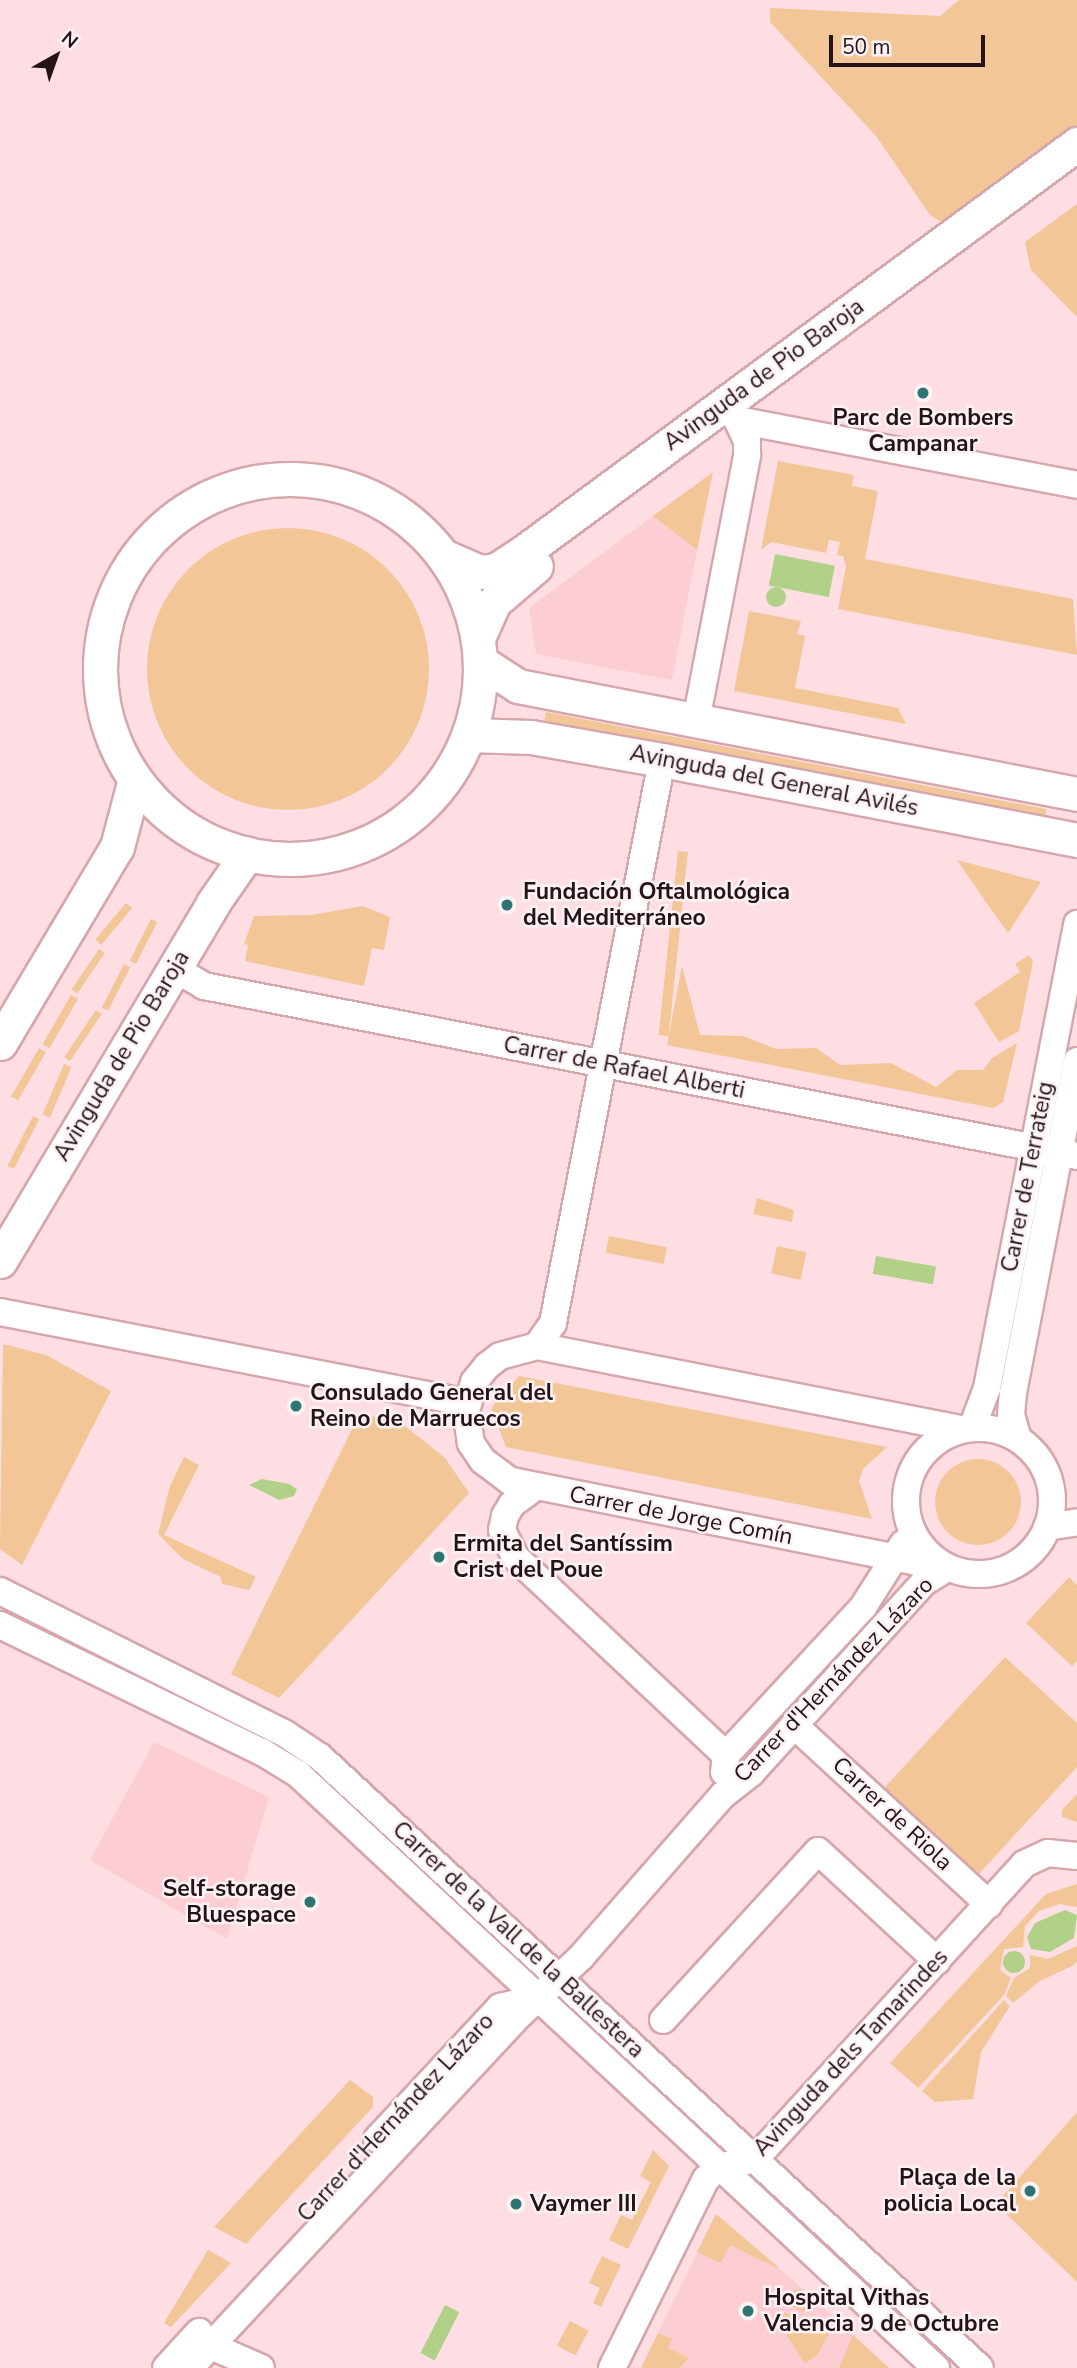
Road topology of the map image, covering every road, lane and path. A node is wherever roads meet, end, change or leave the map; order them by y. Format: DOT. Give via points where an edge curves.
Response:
graph roads {
  1 [pos="1077,144"];
  2 [pos="1077,166"];
  3 [pos="737,419"];
  4 [pos="1077,485"];
  5 [pos="443,556"];
  6 [pos="480,650"];
  7 [pos="696,721"];
  8 [pos="469,735"];
  9 [pos="662,760"];
  10 [pos="135,779"];
  11 [pos="1077,793"];
  12 [pos="1077,840"];
  13 [pos="247,854"];
  14 [pos="1077,924"];
  15 [pos="175,969"];
  16 [pos="0,1043"];
  17 [pos="1077,1061"];
  18 [pos="603,1064"];
  19 [pos="1057,1152"];
  20 [pos="0,1261"];
  21 [pos="0,1312"];
  22 [pos="537,1346"];
  23 [pos="467,1403"];
  24 [pos="967,1428"];
  25 [pos="1018,1439"];
  26 [pos="534,1488"];
  27 [pos="1077,1522"];
  28 [pos="909,1526"];
  29 [pos="1048,1527"];
  30 [pos="897,1558"];
  31 [pos="947,1568"];
  32 [pos="0,1591"];
  33 [pos="0,1625"];
  34 [pos="794,1725"];
  35 [pos="726,1755"];
  36 [pos="723,1795"];
  37 [pos="1077,1856"];
  38 [pos="989,1903"];
  39 [pos="937,1961"];
  40 [pos="559,1978"];
  41 [pos="537,1998"];
  42 [pos="663,2020"];
  43 [pos="755,2159"];
  44 [pos="718,2167"];
  45 [pos="202,2342"];
  46 [pos="166,2368"];
  47 [pos="190,2368"];
  48 [pos="261,2368"];
  49 [pos="612,2368"];
  50 [pos="936,2368"];
  51 [pos="980,2368"];
  1 -- 5 [label="main road, Avinguda de Pio Baroja" via="496,570 480,572"];
  2 -- 3 [label="main road, Avinguda de Pio Baroja"];
  3 -- 4 [label="street"];
  3 -- 6 [label="main road, Avinguda de Pio Baroja" via="507,588 482,621"];
  3 -- 7 [label="street" via="747,441 747,455"];
  5 -- 6 [label="main road" via="466,595"];
  5 -- 10 [label="main road" via="391,507 337,484 309,479 241,485 172,519 133,561 111,604 102,641 100,680 109,727"];
  6 -- 7 [label="main road, Avinguda del General Avilés" via="518,686"];
  6 -- 8 [label="main road" via="479,699"];
  7 -- 11 [label="main road, Avinguda del General Avilés"];
  8 -- 9 [label="main road, Avinguda del General Avilés" via="531,737"];
  8 -- 13 [label="main road" via="443,783 404,822 381,837 329,855 274,859"];
  9 -- 12 [label="main road, Avinguda del General Avilés"];
  9 -- 18 [label="street"];
  10 -- 13 [label="main road" via="164,811 190,830"];
  10 -- 16 [label="main road" via="117,847"];
  13 -- 15 [label="main road, Avinguda de Pio Baroja"];
  14 -- 19 [label="street, Carrer de Terrateig"];
  15 -- 18 [label="street, Carrer de Rafael Alberti" via="204,986"];
  15 -- 20 [label="main road, Avinguda de Pio Baroja"];
  17 -- 19 [label="street, Carrer de Terrateig"];
  18 -- 19 [label="street, Carrer de Rafael Alberti"];
  18 -- 22 [label="street" via="553,1323"];
  19 -- 24 [label="street, Carrer de Terrateig" via="987,1388"];
  19 -- 25 [label="street, Carrer de Terrateig" via="1013,1393 1011,1415"];
  21 -- 23 [label="street"];
  22 -- 23 [label="street" via="493,1361 474,1382"];
  22 -- 24 [label="street"];
  23 -- 26 [label="street, Carrer de Jorge Comín" via="471,1443 483,1461 498,1476"];
  24 -- 25 [label="street" via="1002,1431"];
  24 -- 28 [label="street" via="930,1445 915,1462 906,1483"];
  25 -- 29 [label="street" via="1038,1458 1049,1480"];
  26 -- 30 [label="street, Carrer de Jorge Comín"];
  26 -- 35 [label="street" via="512,1504 505,1516 502,1530 515,1557"];
  27 -- 29 [label="street"];
  28 -- 30 [label="street, Carrer d'Hernández Lázaro"];
  28 -- 31 [label="street" via="920,1545"];
  29 -- 31 [label="street" via="1034,1550 1016,1565 991,1573"];
  30 -- 31 [label="street, Carrer de Jorge Comín"];
  30 -- 35 [label="street, Carrer d'Hernández Lázaro" via="863,1607"];
  31 -- 34 [label="street, Carrer d'Hernández Lázaro" via="924,1582"];
  32 -- 40 [label="street, Carrer de la Vall de la Ballestera" via="304,1745"];
  33 -- 41 [label="street, Carrer de la Vall de la Ballestera" via="262,1752 298,1774 495,1953"];
  34 -- 36 [label="street, Carrer d'Hernández Lázaro" via="751,1773"];
  34 -- 38 [label="street, Carrer de Riola"];
  35 -- 36 [label="street, Carrer d'Hernández Lázaro"];
  36 -- 40 [label="street, Carrer d'Hernández Lázaro"];
  37 -- 38 [label="street, Avinguda dels Tamarindes" via="1048,1853 1024,1864"];
  38 -- 39 [label="street, Avinguda dels Tamarindes"];
  39 -- 42 [label="street" via="818,1851"];
  39 -- 43 [label="street, Avinguda dels Tamarindes"];
  40 -- 41 [label="street, Carrer d'Hernández Lázaro"];
  40 -- 43 [label="street, Carrer de la Vall de la Ballestera"];
  41 -- 44 [label="street, Carrer de la Vall de la Ballestera"];
  41 -- 45 [label="street, Carrer d'Hernández Lázaro" via="500,2007"];
  43 -- 44 [label="street, Avinguda dels Tamarindes"];
  43 -- 51 [label="street, Carrer de la Vall de la Ballestera"];
  44 -- 49 [label="street" via="698,2190"];
  44 -- 50 [label="street, Carrer de la Vall de la Ballestera"];
  45 -- 46 [label="street, Carrer d'Hernández Lázaro"];
  45 -- 47 [label="street"];
  45 -- 48 [label="street"];
}
